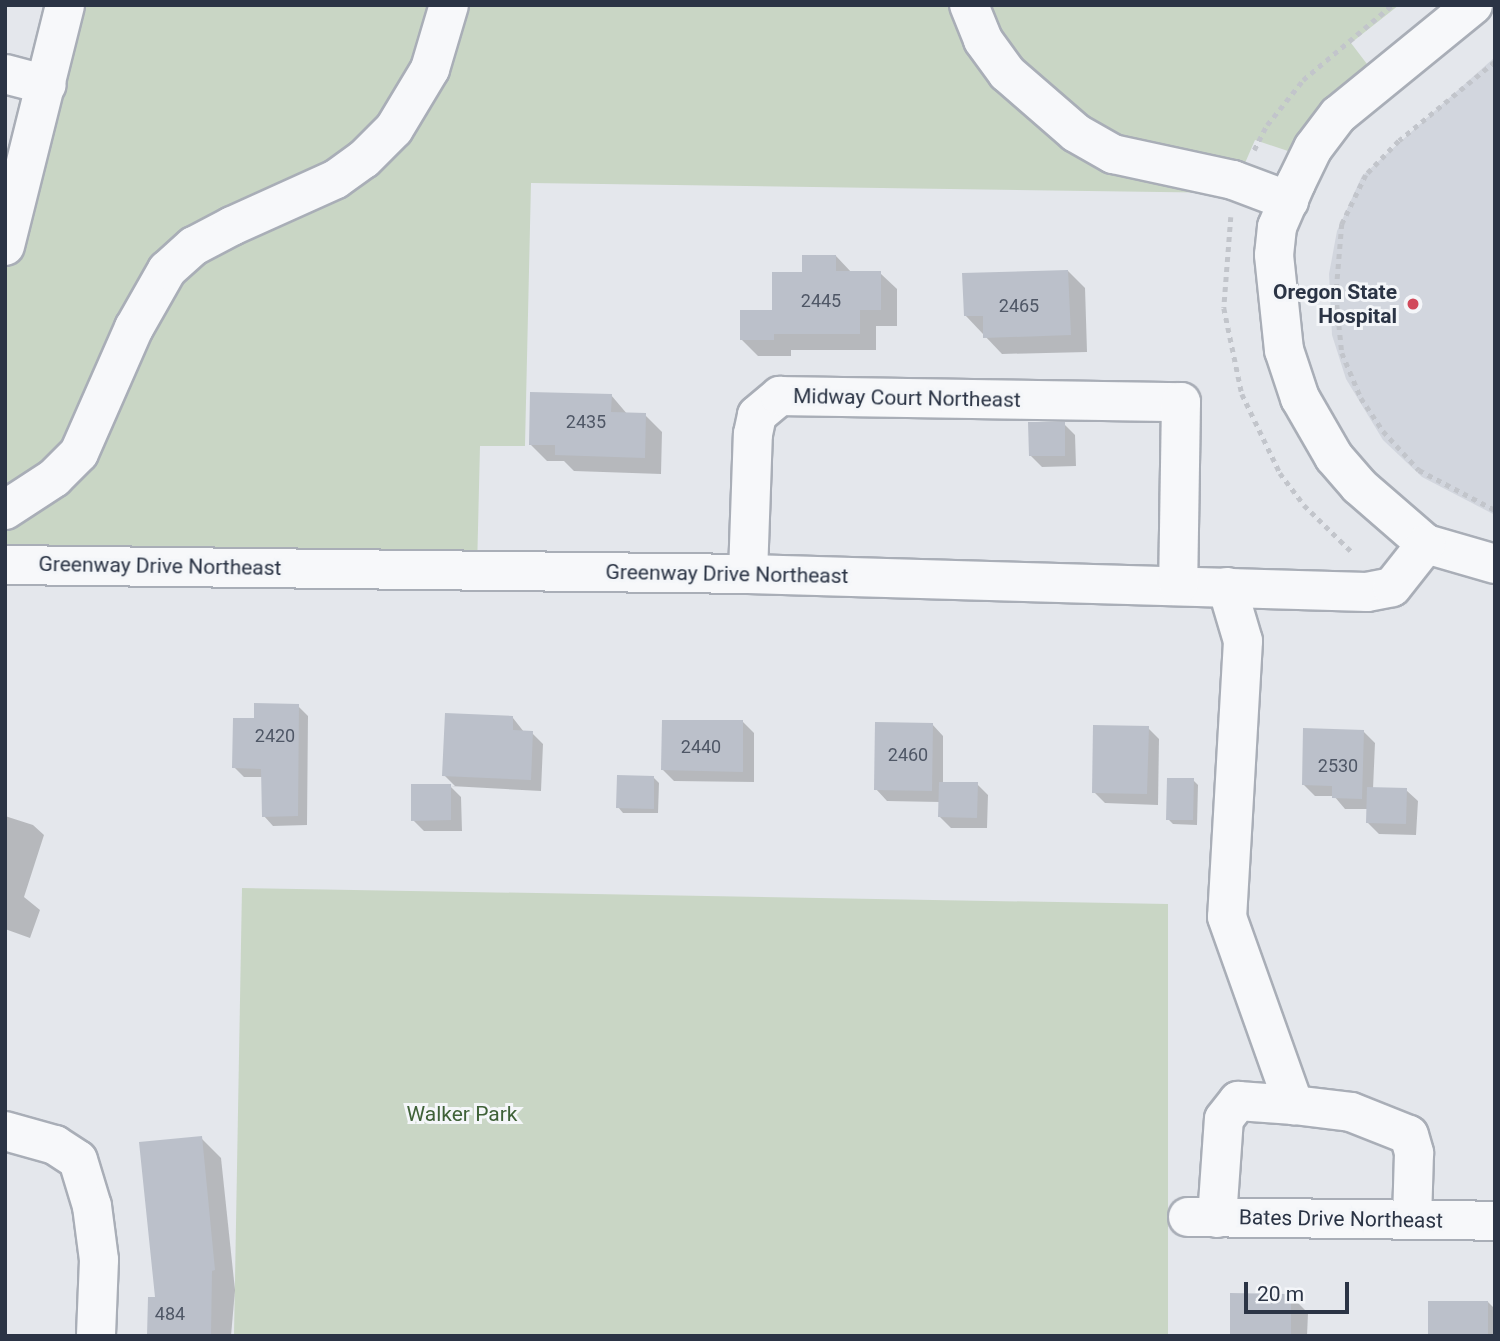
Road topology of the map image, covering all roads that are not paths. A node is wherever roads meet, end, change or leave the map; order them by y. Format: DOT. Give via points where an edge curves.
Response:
graph roads {
  1 [pos="65,5"];
  2 [pos="449,5"];
  3 [pos="968,5"];
  4 [pos="1473,5"];
  5 [pos="5,74"];
  6 [pos="47,85"];
  7 [pos="1289,201"];
  8 [pos="5,246"];
  9 [pos="5,510"];
  10 [pos="1426,544"];
  11 [pos="1495,564"];
  12 [pos="5,565"];
  13 [pos="748,574"];
  14 [pos="1178,585"];
  15 [pos="1227,587"];
  16 [pos="1294,1105"];
  17 [pos="5,1131"];
  18 [pos="1412,1220"];
  19 [pos="1495,1221"];
  20 [pos="96,1336"];
  1 -- 6 [label="street"];
  2 -- 9 [label="street" via="430,69 394,129 336,179 194,246 167,270 134,328 79,453 54,478"];
  3 -- 7 [label="street" via="983,40 1007,73 1076,133 1113,154 1233,180"];
  4 -- 7 [label="street" via="1338,115 1313,148"];
  5 -- 6 [label="street"];
  6 -- 8 [label="street"];
  7 -- 10 [label="street" via="1276,236 1276,303 1284,350 1300,398 1342,467"];
  10 -- 11 [label="street"];
  10 -- 15 [label="street, Greenway Drive Northeast" via="1392,587 1367,592"];
  12 -- 13 [label="street, Greenway Drive Northeast"];
  13 -- 14 [label="street, Greenway Drive Northeast"];
  13 -- 14 [label="street, Midway Court Northeast" via="755,424 766,403 780,396 1181,402"];
  14 -- 15 [label="street, Greenway Drive Northeast"];
  15 -- 16 [label="street" via="1243,641 1227,917"];
  16 -- 18 [label="street" via="1351,1112 1409,1135 1414,1153"];
  16 -- 18 [label="street, Bates Drive Northeast" via="1238,1101 1224,1119 1203,1218"];
  17 -- 20 [label="street" via="55,1145 78,1160 92,1206 99,1260"];
  18 -- 19 [label="street, Bates Drive Northeast"];
}
